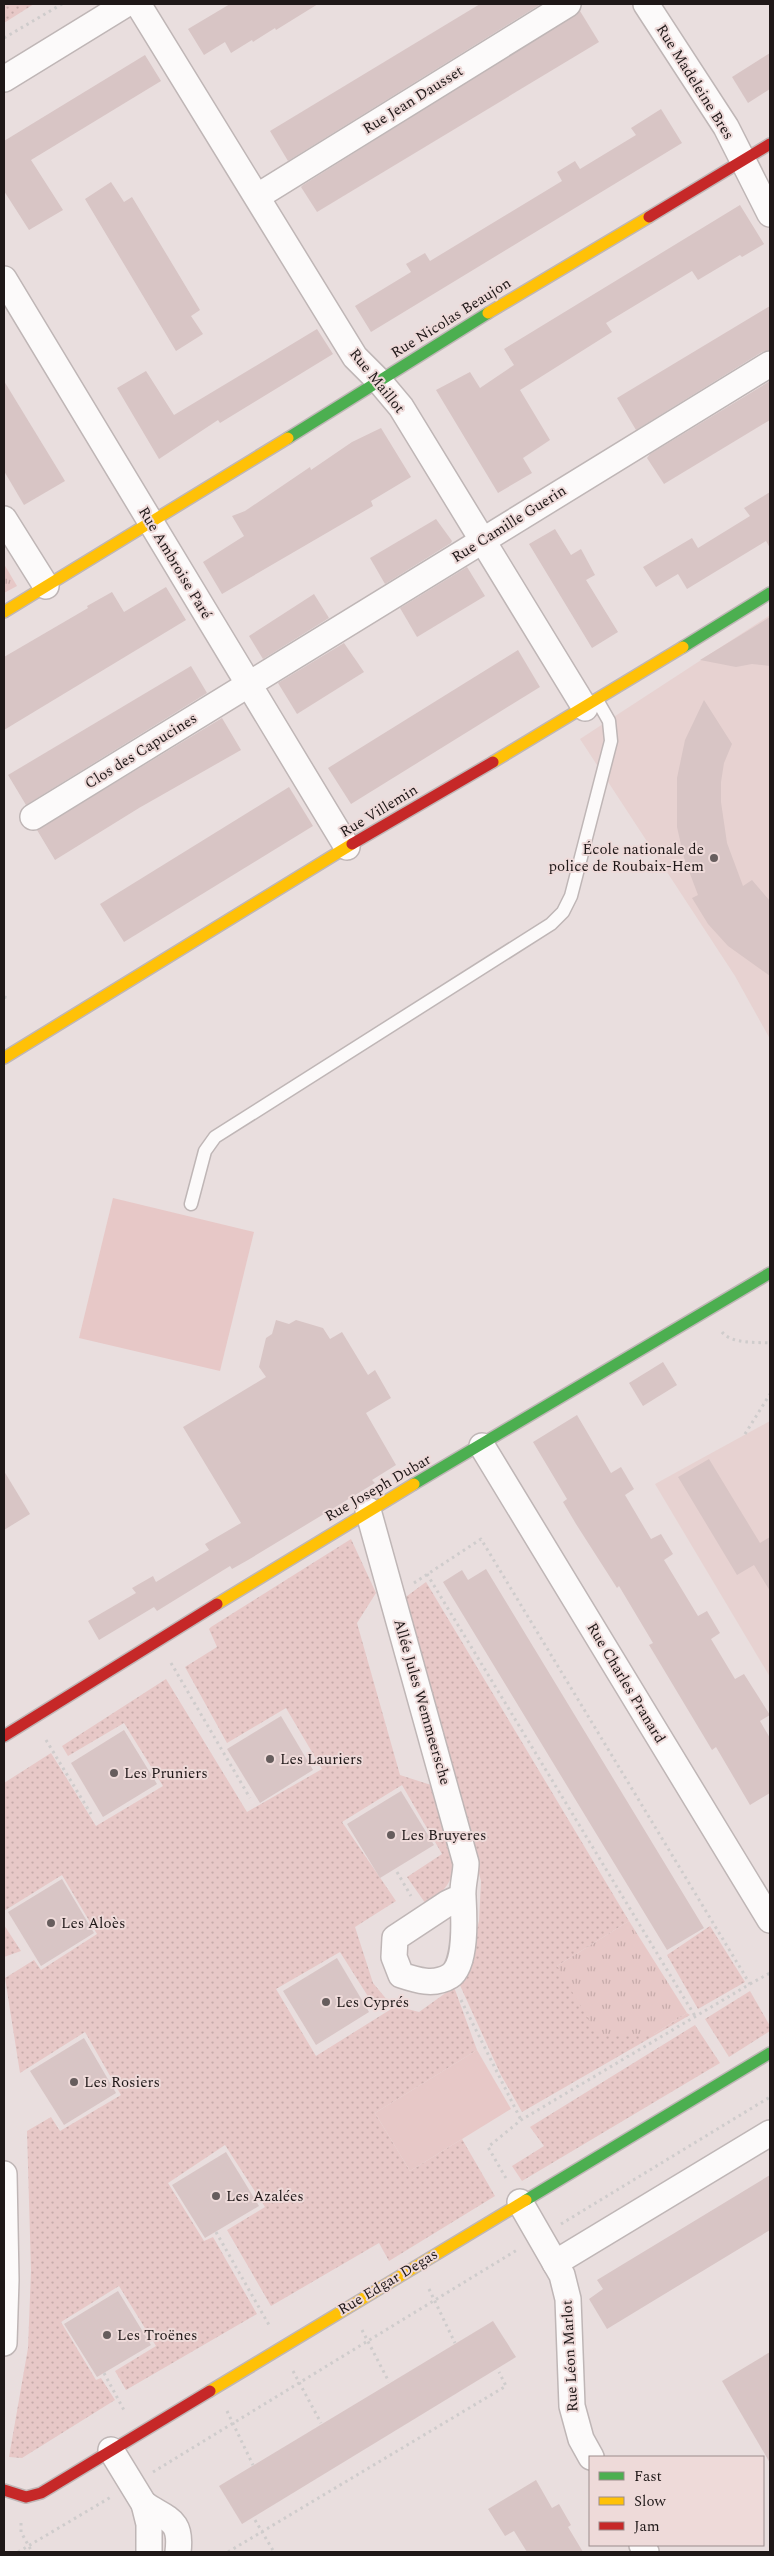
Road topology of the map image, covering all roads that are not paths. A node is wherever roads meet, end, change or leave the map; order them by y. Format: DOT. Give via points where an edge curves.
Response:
graph roads {
  1 [pos="126,4"];
  2 [pos="138,4"];
  3 [pos="568,4"];
  4 [pos="646,4"];
  5 [pos="4,79"];
  6 [pos="770,144"];
  7 [pos="742,161"];
  8 [pos="258,196"];
  9 [pos="770,214"];
  10 [pos="4,279"];
  11 [pos="770,364"];
  12 [pos="380,382"];
  13 [pos="4,519"];
  14 [pos="150,522"];
  15 [pos="481,542"];
  16 [pos="46,586"];
  17 [pos="770,593"];
  18 [pos="4,612"];
  19 [pos="248,684"];
  20 [pos="591,704"];
  21 [pos="33,817"];
  22 [pos="347,847"];
  23 [pos="4,1058"];
  24 [pos="190,1204"];
  25 [pos="770,1273"];
  26 [pos="482,1446"];
  27 [pos="368,1510"];
  28 [pos="4,1736"];
  29 [pos="463,1896"];
  30 [pos="770,1920"];
  31 [pos="770,2053"];
  32 [pos="770,2133"];
  33 [pos="4,2174"];
  34 [pos="529,2197"];
  35 [pos="555,2263"];
  36 [pos="4,2343"];
  37 [pos="110,2450"];
  38 [pos="591,2456"];
  39 [pos="4,2490"];
  40 [pos="138,2494"];
  41 [pos="149,2552"];
  42 [pos="178,2552"];
  1 -- 5 [label="street"];
  2 -- 8 [label="street, Rue Maillot"];
  3 -- 8 [label="street, Rue Jean Dausset"];
  4 -- 7 [label="street, Rue Madeleine Bres" via="726,127"];
  6 -- 7 [label="street, Rue Nicolas Beaujon"];
  7 -- 9 [label="street, Rue Madeleine Bres"];
  7 -- 12 [label="street, Rue Nicolas Beaujon" via="413,358"];
  8 -- 12 [label="street, Rue Maillot" via="355,357"];
  10 -- 14 [label="street, Rue Ambroise Paré"];
  11 -- 15 [label="street, Rue Camille Guerin"];
  12 -- 14 [label="street, Rue Nicolas Beaujon"];
  12 -- 15 [label="street, Rue Maillot" via="401,407"];
  13 -- 16 [label="street"];
  14 -- 16 [label="street, Rue Nicolas Beaujon"];
  14 -- 19 [label="street, Rue Ambroise Paré"];
  15 -- 19 [label="street, Rue Camille Guerin"];
  15 -- 20 [label="street, Rue Maillot"];
  16 -- 18 [label="street, Rue Nicolas Beaujon"];
  17 -- 20 [label="street, Rue Villemin"];
  19 -- 21 [label="street, Clos des Capucines"];
  19 -- 22 [label="street, Rue Ambroise Paré"];
  20 -- 22 [label="street, Rue Villemin"];
  20 -- 24 [label="lane" via="609,721 610,741 571,896 563,912 551,924 215,1137 202,1160"];
  22 -- 23 [label="street, Rue Villemin"];
  25 -- 26 [label="street, Rue Joseph Dubar"];
  26 -- 27 [label="street, Rue Joseph Dubar"];
  26 -- 30 [label="street, Rue Charles Pranard"];
  27 -- 28 [label="street, Rue Joseph Dubar"];
  27 -- 29 [label="street, Allée Jules Wemmeersche" via="464,1852"];
  29 -- 29 [label="street, Allée Jules Wemmeersche" via="462,1951 450,1976 424,1982 401,1975 394,1957 395,1938"];
  31 -- 34 [label="street, Rue Edgar Degas"];
  32 -- 35 [label="street"];
  33 -- 36 [label="street"];
  34 -- 35 [label="street, Rue Léon Marlot" via="540,2236"];
  34 -- 37 [label="street, Rue Edgar Degas"];
  35 -- 38 [label="street, Rue Léon Marlot" via="568,2298 572,2406 581,2439"];
  37 -- 39 [label="street, Rue Edgar Degas" via="37,2495 26,2497"];
  37 -- 40 [label="street"];
  40 -- 41 [label="street" via="150,2524"];
  40 -- 42 [label="street" via="172,2518 178,2531"];
}
